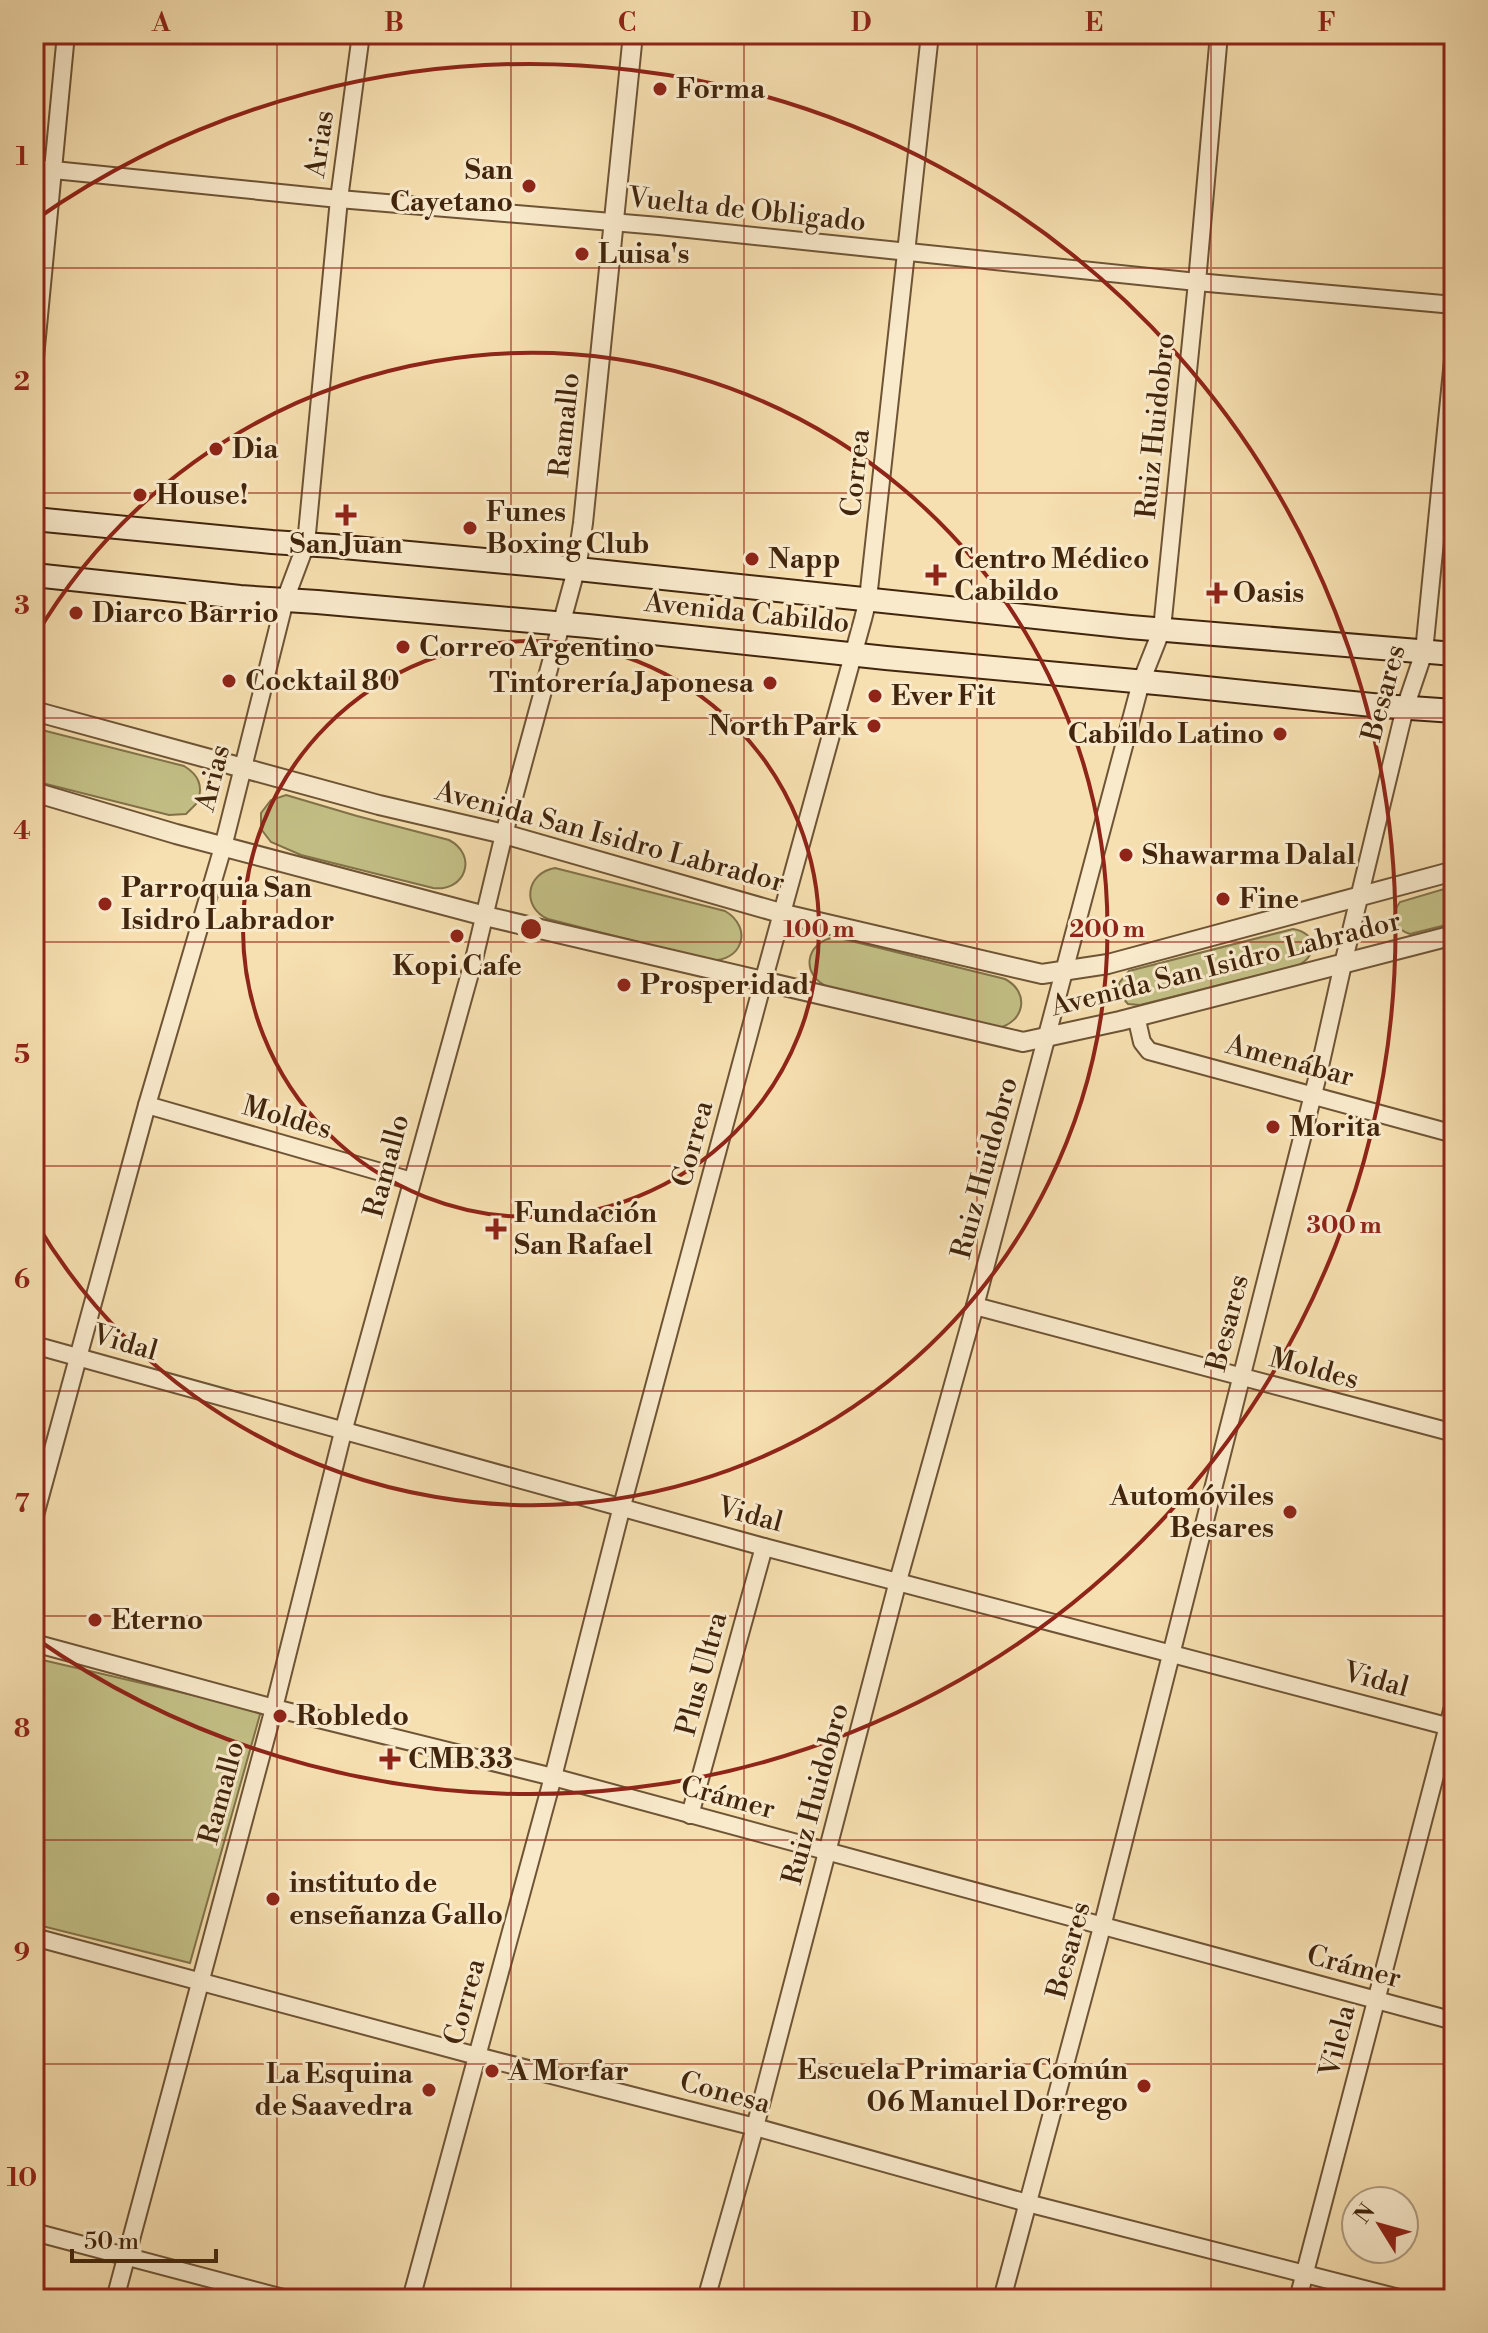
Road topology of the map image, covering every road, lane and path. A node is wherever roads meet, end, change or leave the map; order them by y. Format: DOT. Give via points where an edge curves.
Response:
graph roads {
  1 [pos="66,34"];
  2 [pos="361,34"];
  3 [pos="633,34"];
  4 [pos="930,34"];
  5 [pos="1219,34"];
  6 [pos="34,168"];
  7 [pos="53,170"];
  8 [pos="339,199"];
  9 [pos="613,222"];
  10 [pos="906,252"];
  11 [pos="1197,282"];
  12 [pos="1454,305"];
  13 [pos="1454,350"];
  14 [pos="34,368"];
  15 [pos="34,519"];
  16 [pos="306,544"];
  17 [pos="576,570"];
  18 [pos="34,575"];
  19 [pos="868,599"];
  20 [pos="285,600"];
  21 [pos="562,625"];
  22 [pos="1162,629"];
  23 [pos="1424,652"];
  24 [pos="853,654"];
  25 [pos="1454,654"];
  26 [pos="1141,682"];
  27 [pos="1405,708"];
  28 [pos="34,711"];
  29 [pos="1454,711"];
  30 [pos="243,768"];
  31 [pos="34,792"];
  32 [pos="504,834"];
  33 [pos="223,847"];
  34 [pos="1454,871"];
  35 [pos="1360,895"];
  36 [pos="784,914"];
  37 [pos="485,916"];
  38 [pos="1454,935"];
  39 [pos="1343,964"];
  40 [pos="1063,972"];
  41 [pos="763,982"];
  42 [pos="1136,1016"];
  43 [pos="1047,1037"];
  44 [pos="1313,1094"];
  45 [pos="147,1105"];
  46 [pos="1454,1134"];
  47 [pos="412,1181"];
  48 [pos="975,1306"];
  49 [pos="34,1345"];
  50 [pos="78,1356"];
  51 [pos="1242,1376"];
  52 [pos="343,1432"];
  53 [pos="1454,1433"];
  54 [pos="622,1506"];
  55 [pos="34,1519"];
  56 [pos="764,1547"];
  57 [pos="898,1581"];
  58 [pos="34,1643"];
  59 [pos="1173,1653"];
  60 [pos="1454,1703"];
  61 [pos="274,1708"];
  62 [pos="1451,1727"];
  63 [pos="553,1777"];
  64 [pos="690,1815"];
  65 [pos="827,1853"];
  66 [pos="1102,1927"];
  67 [pos="34,1937"];
  68 [pos="200,1983"];
  69 [pos="1375,2000"];
  70 [pos="1454,2021"];
  71 [pos="477,2056"];
  72 [pos="755,2127"];
  73 [pos="1027,2203"];
  74 [pos="34,2232"];
  75 [pos="126,2256"];
  76 [pos="1305,2273"];
  77 [pos="115,2299"];
  78 [pos="287,2299"];
  79 [pos="411,2299"];
  80 [pos="706,2299"];
  81 [pos="1002,2299"];
  82 [pos="1298,2299"];
  83 [pos="1403,2299"];
  1 -- 7 [label="street"];
  2 -- 8 [label="street, Arias"];
  3 -- 9 [label="street, Ramallo"];
  4 -- 10 [label="street, Correa"];
  5 -- 11 [label="street, Ruiz Huidobro"];
  6 -- 7 [label="street, Vuelta de Obligado"];
  7 -- 8 [label="street, Vuelta de Obligado"];
  7 -- 14 [label="street"];
  8 -- 9 [label="street, Vuelta de Obligado"];
  8 -- 16 [label="street, Arias"];
  9 -- 10 [label="street, Vuelta de Obligado"];
  9 -- 17 [label="street, Ramallo"];
  10 -- 11 [label="street, Vuelta de Obligado"];
  10 -- 19 [label="street, Correa"];
  11 -- 12 [label="street, Vuelta de Obligado"];
  11 -- 22 [label="street, Ruiz Huidobro"];
  13 -- 23 [label="street, Besares"];
  15 -- 16 [label="main road, Avenida Cabildo"];
  16 -- 17 [label="main road, Avenida Cabildo"];
  16 -- 20 [label="street, Arias"];
  17 -- 19 [label="main road, Avenida Cabildo"];
  17 -- 21 [label="street, Ramallo"];
  18 -- 20 [label="main road, Avenida Cabildo"];
  19 -- 22 [label="main road, Avenida Cabildo"];
  19 -- 24 [label="street, Correa"];
  20 -- 21 [label="main road, Avenida Cabildo"];
  20 -- 30 [label="street, Arias"];
  21 -- 24 [label="main road, Avenida Cabildo"];
  21 -- 32 [label="street, Ramallo"];
  22 -- 23 [label="main road, Avenida Cabildo"];
  22 -- 26 [label="street, Ruiz Huidobro"];
  23 -- 25 [label="main road, Avenida Cabildo"];
  23 -- 27 [label="street, Besares"];
  24 -- 26 [label="main road, Avenida Cabildo"];
  24 -- 36 [label="street, Correa"];
  26 -- 27 [label="main road, Avenida Cabildo"];
  26 -- 40 [label="street, Ruiz Huidobro"];
  27 -- 29 [label="main road, Avenida Cabildo"];
  27 -- 35 [label="street, Besares"];
  28 -- 30 [label="street, Avenida San Isidro Labrador"];
  30 -- 32 [label="street, Avenida San Isidro Labrador"];
  30 -- 33 [label="street, Arias"];
  31 -- 33 [label="street, Avenida San Isidro Labrador"];
  32 -- 36 [label="street, Avenida San Isidro Labrador"];
  32 -- 37 [label="street, Ramallo"];
  33 -- 37 [label="street, Avenida San Isidro Labrador"];
  33 -- 45 [label="street, Arias"];
  34 -- 35 [label="street, Avenida San Isidro Labrador"];
  35 -- 39 [label="street, Besares"];
  35 -- 40 [label="street, Avenida San Isidro Labrador"];
  36 -- 40 [label="street, Avenida San Isidro Labrador" via="1042,974"];
  36 -- 41 [label="street, Correa"];
  37 -- 41 [label="street, Avenida San Isidro Labrador"];
  37 -- 47 [label="street, Ramallo"];
  38 -- 39 [label="street, Avenida San Isidro Labrador"];
  39 -- 42 [label="street, Avenida San Isidro Labrador"];
  39 -- 44 [label="street, Besares"];
  40 -- 43 [label="street, Ruiz Huidobro"];
  41 -- 43 [label="street, Avenida San Isidro Labrador" via="1023,1042"];
  41 -- 54 [label="street, Correa"];
  42 -- 43 [label="street, Avenida San Isidro Labrador"];
  42 -- 44 [label="street, Amenábar" via="1149,1051"];
  43 -- 48 [label="street, Ruiz Huidobro"];
  44 -- 46 [label="street, Amenábar"];
  44 -- 51 [label="street, Besares"];
  45 -- 47 [label="street, Moldes"];
  45 -- 50 [label="street, Arias"];
  47 -- 52 [label="street, Ramallo"];
  48 -- 51 [label="street, Moldes"];
  48 -- 57 [label="street, Ruiz Huidobro"];
  49 -- 50 [label="street, Vidal"];
  50 -- 52 [label="street, Vidal"];
  50 -- 55 [label="street, Arias"];
  51 -- 53 [label="street, Moldes"];
  51 -- 59 [label="street, Besares"];
  52 -- 54 [label="street, Vidal"];
  52 -- 61 [label="street, Ramallo"];
  54 -- 56 [label="street, Vidal"];
  54 -- 63 [label="street, Correa"];
  56 -- 57 [label="street, Vidal"];
  56 -- 64 [label="street, Plus Ultra"];
  57 -- 59 [label="street, Vidal"];
  57 -- 65 [label="street, Ruiz Huidobro"];
  58 -- 61 [label="street, Crámer"];
  59 -- 62 [label="street, Vidal"];
  59 -- 66 [label="street, Besares"];
  60 -- 62 [label="street, Vilela"];
  61 -- 63 [label="street, Crámer"];
  61 -- 68 [label="street, Ramallo"];
  62 -- 69 [label="street, Vilela"];
  63 -- 64 [label="street, Crámer"];
  63 -- 71 [label="street, Correa"];
  64 -- 65 [label="street, Crámer"];
  65 -- 66 [label="street, Crámer"];
  65 -- 72 [label="street, Ruiz Huidobro"];
  66 -- 69 [label="street, Crámer"];
  66 -- 73 [label="street, Besares"];
  67 -- 68 [label="street, Conesa"];
  68 -- 71 [label="street, Conesa"];
  68 -- 75 [label="street, Ramallo"];
  69 -- 70 [label="street, Crámer"];
  69 -- 76 [label="street, Vilela"];
  71 -- 72 [label="street, Conesa"];
  71 -- 79 [label="street, Correa"];
  72 -- 73 [label="street, Conesa"];
  72 -- 80 [label="street, Ruiz Huidobro"];
  73 -- 76 [label="street, Conesa"];
  73 -- 81 [label="street, Besares"];
  74 -- 75 [label="street"];
  75 -- 77 [label="street, Ramallo"];
  75 -- 78 [label="street"];
  76 -- 82 [label="street, Vilela"];
  76 -- 83 [label="street, Conesa"];
}
